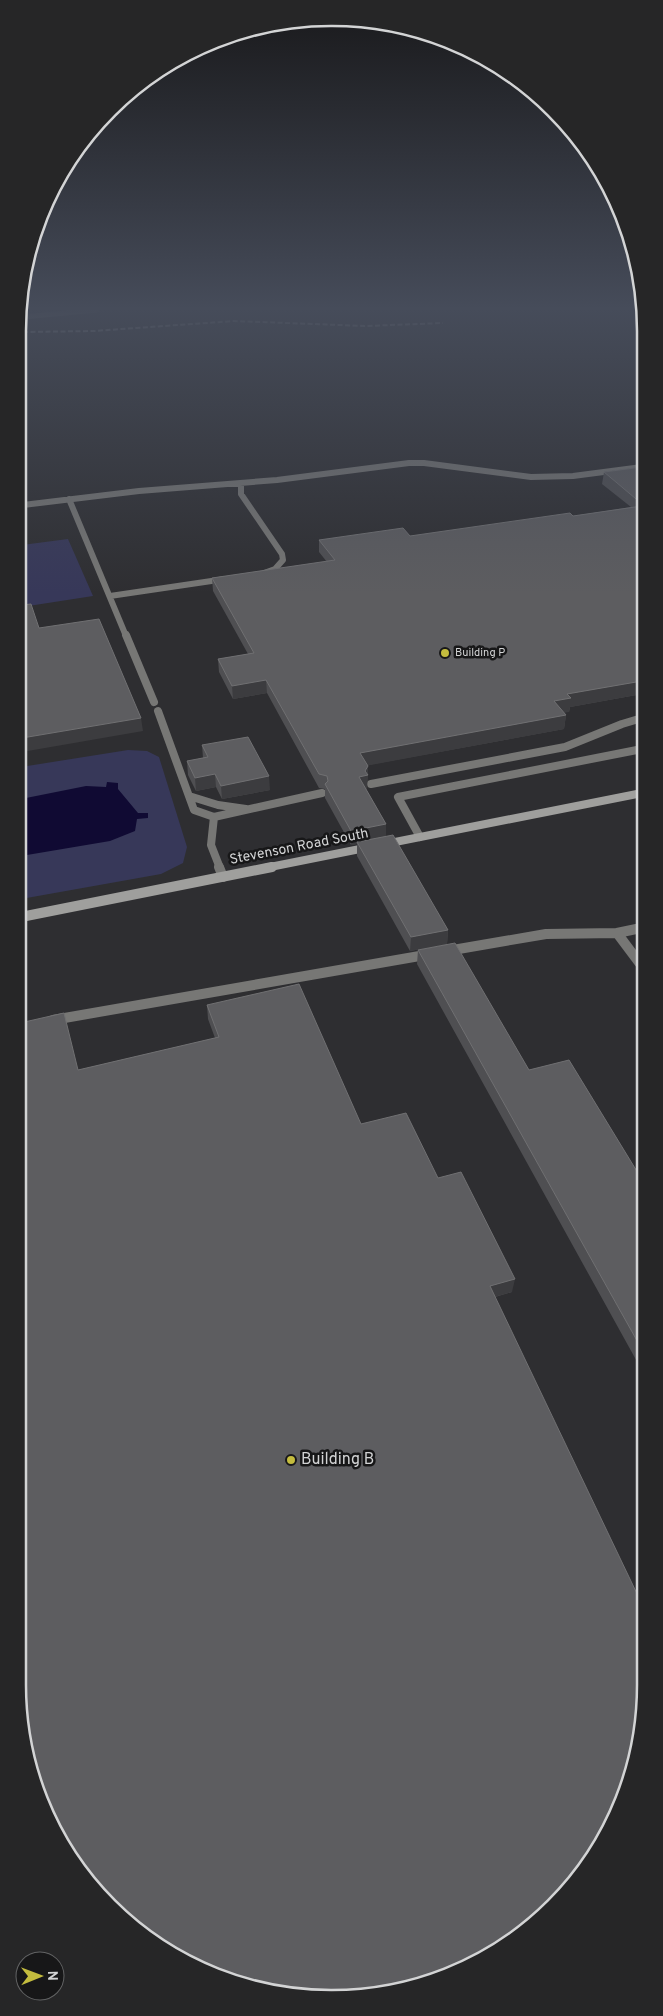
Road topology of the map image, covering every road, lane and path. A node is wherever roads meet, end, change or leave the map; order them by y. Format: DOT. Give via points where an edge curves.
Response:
graph roads {
  1 [pos="637,468"];
  2 [pos="241,483"];
  3 [pos="68,499"];
  4 [pos="26,505"];
  5 [pos="256,574"];
  6 [pos="236,577"];
  7 [pos="110,596"];
  8 [pos="154,702"];
  9 [pos="158,711"];
  10 [pos="637,719"];
  11 [pos="637,750"];
  12 [pos="371,784"];
  13 [pos="322,793"];
  14 [pos="637,794"];
  15 [pos="189,796"];
  16 [pos="251,810"];
  17 [pos="214,816"];
  18 [pos="420,837"];
  19 [pos="224,876"];
  20 [pos="26,916"];
  21 [pos="637,929"];
  22 [pos="617,933"];
  23 [pos="637,960"];
  24 [pos="40,1022"];
  1 -- 2 [label="lane" via="548,477 409,463"];
  2 -- 3 [label="lane"];
  2 -- 5 [label="lane" via="241,494 283,560 274,570"];
  3 -- 4 [label="lane"];
  3 -- 7 [label="lane"];
  6 -- 7 [label="lane"];
  7 -- 8 [label="lane"];
  9 -- 15 [label="lane"];
  10 -- 12 [label="lane" via="565,746"];
  11 -- 18 [label="lane" via="398,797"];
  13 -- 16 [label="lane"];
  14 -- 18 [label="main road, Stevenson Road South"];
  15 -- 16 [label="lane" via="218,806"];
  15 -- 17 [label="lane" via="194,810"];
  16 -- 17 [label="lane"];
  17 -- 19 [label="lane" via="211,845"];
  18 -- 19 [label="main road, Stevenson Road South"];
  19 -- 20 [label="main road, Stevenson Road South"];
  21 -- 22 [label="lane"];
  22 -- 23 [label="lane"];
  22 -- 24 [label="lane" via="546,934"];
}
